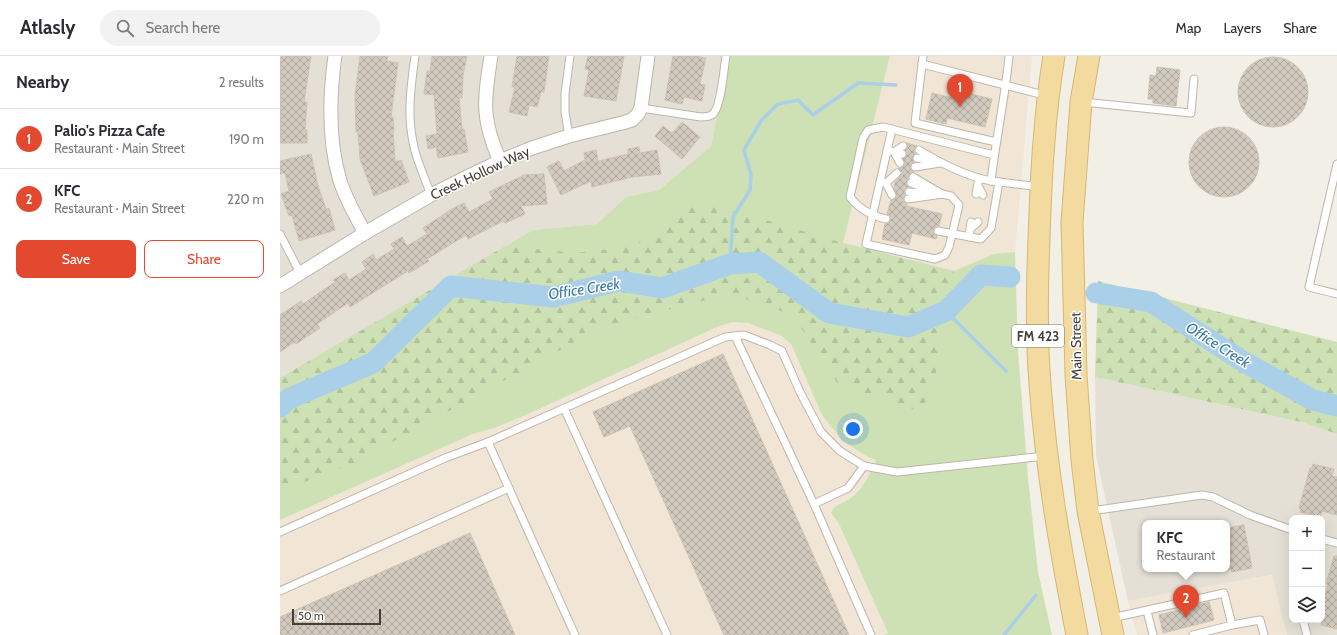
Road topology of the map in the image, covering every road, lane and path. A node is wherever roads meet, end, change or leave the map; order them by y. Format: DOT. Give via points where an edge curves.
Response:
graph roads {
  1 [pos="336,56"];
  2 [pos="415,56"];
  3 [pos="491,56"];
  4 [pos="570,56"];
  5 [pos="648,56"];
  6 [pos="726,56"];
  7 [pos="923,56"];
  8 [pos="1009,56"];
  9 [pos="1054,56"];
  10 [pos="1089,56"];
  11 [pos="922,64"];
  12 [pos="1194,79"];
  13 [pos="1006,85"];
  14 [pos="1048,96"];
  15 [pos="1081,102"];
  16 [pos="641,108"];
  17 [pos="892,129"];
  18 [pos="569,136"];
  19 [pos="996,142"];
  20 [pos="903,146"];
  21 [pos="919,150"];
  22 [pos="894,152"];
  23 [pos="994,155"];
  24 [pos="917,158"];
  25 [pos="500,161"];
  26 [pos="900,163"];
  27 [pos="940,163"];
  28 [pos="1337,164"];
  29 [pos="915,166"];
  30 [pos="896,176"];
  31 [pos="912,180"];
  32 [pos="991,181"];
  33 [pos="883,182"];
  34 [pos="978,182"];
  35 [pos="999,182"];
  36 [pos="1040,187"];
  37 [pos="893,192"];
  38 [pos="909,192"];
  39 [pos="942,194"];
  40 [pos="432,195"];
  41 [pos="908,199"];
  42 [pos="872,215"];
  43 [pos="886,219"];
  44 [pos="938,231"];
  45 [pos="365,233"];
  46 [pos="969,233"];
  47 [pos="280,234"];
  48 [pos="952,234"];
  49 [pos="300,273"];
  50 [pos="280,286"];
  51 [pos="1337,294"];
  52 [pos="735,336"];
  53 [pos="564,408"];
  54 [pos="488,442"];
  55 [pos="1048,456"];
  56 [pos="864,466"];
  57 [pos="509,488"];
  58 [pos="814,504"];
  59 [pos="1088,511"];
  60 [pos="1289,529"];
  61 [pos="280,532"];
  62 [pos="1325,540"];
  63 [pos="1337,543"];
  64 [pos="280,591"];
  65 [pos="1147,611"];
  66 [pos="1304,623"];
  67 [pos="1232,626"];
  68 [pos="1111,627"];
  69 [pos="575,635"];
  70 [pos="667,635"];
  71 [pos="871,635"];
  72 [pos="1078,635"];
  73 [pos="1153,635"];
  74 [pos="1193,635"];
  75 [pos="1264,635"];
  76 [pos="1307,635"];
  1 -- 45 [label="street" via="332,78 330,128 340,181"];
  2 -- 40 [label="lane" via="410,95 411,131 413,144"];
  3 -- 25 [label="street" via="485,106 486,123"];
  4 -- 18 [label="lane" via="565,94"];
  5 -- 16 [label="street"];
  6 -- 16 [label="lane" via="718,105 713,114 701,117"];
  7 -- 11 [label="lane"];
  8 -- 13 [label="lane"];
  9 -- 14 [label="main road, FM 423"];
  10 -- 15 [label="main road, Main Street / FM 423"];
  11 -- 13 [label="lane"];
  11 -- 19 [label="lane" via="915,123"];
  12 -- 15 [label="lane" via="1191,113"];
  13 -- 14 [label="lane"];
  13 -- 19 [label="lane"];
  14 -- 15 [label="main road"];
  14 -- 36 [label="main road, FM 423"];
  15 -- 59 [label="main road, Main Street / FM 423" via="1072,222 1076,375"];
  16 -- 18 [label="street, Creek Hollow Way" via="632,120 622,124"];
  17 -- 22 [label="lane"];
  17 -- 23 [label="lane"];
  17 -- 42 [label="lane" via="873,128 868,130 863,138 850,197 856,206"];
  18 -- 25 [label="street, Creek Hollow Way"];
  19 -- 23 [label="lane"];
  20 -- 22 [label="lane"];
  21 -- 27 [label="lane"];
  22 -- 26 [label="lane"];
  22 -- 33 [label="lane"];
  23 -- 32 [label="lane"];
  24 -- 27 [label="lane"];
  25 -- 40 [label="street, Creek Hollow Way"];
  27 -- 29 [label="lane"];
  27 -- 34 [label="lane"];
  28 -- 51 [label="lane" via="1309,287"];
  30 -- 33 [label="lane"];
  31 -- 39 [label="lane"];
  32 -- 34 [label="lane"];
  32 -- 35 [label="lane"];
  33 -- 37 [label="lane"];
  33 -- 42 [label="lane"];
  34 -- 34 [label="lane" via="976,194"];
  35 -- 36 [label="lane"];
  35 -- 46 [label="lane" via="991,228 981,239"];
  36 -- 55 [label="main road, FM 423" via="1036,305 1040,384"];
  38 -- 39 [label="lane"];
  39 -- 41 [label="lane"];
  39 -- 48 [label="lane" via="951,196 959,205"];
  40 -- 45 [label="street, Creek Hollow Way"];
  42 -- 43 [label="lane"];
  42 -- 48 [label="lane" via="866,244 935,259 945,255"];
  44 -- 48 [label="lane"];
  45 -- 49 [label="street, Creek Hollow Way"];
  46 -- 46 [label="lane" via="971,221"];
  46 -- 48 [label="lane"];
  47 -- 49 [label="lane"];
  49 -- 50 [label="street, Creek Hollow Way"];
  52 -- 53 [label="lane" via="725,337"];
  52 -- 56 [label="lane" via="744,335 782,351 821,432 840,451"];
  52 -- 58 [label="lane"];
  53 -- 54 [label="lane"];
  53 -- 70 [label="lane"];
  54 -- 57 [label="lane"];
  54 -- 61 [label="lane" via="445,458"];
  55 -- 56 [label="lane" via="897,472"];
  55 -- 72 [label="main road, FM 423" via="1052,499"];
  56 -- 58 [label="lane" via="848,488"];
  57 -- 64 [label="lane"];
  57 -- 69 [label="lane"];
  58 -- 71 [label="lane"];
  59 -- 60 [label="lane" via="1202,495 1213,497 1250,515"];
  59 -- 68 [label="main road, Main Street / FM 423"];
  62 -- 63 [label="lane"];
  65 -- 67 [label="lane" via="1224,593"];
  65 -- 68 [label="lane"];
  65 -- 73 [label="lane"];
  66 -- 76 [label="lane"];
  67 -- 74 [label="lane"];
  67 -- 75 [label="lane" via="1260,620"];
}
